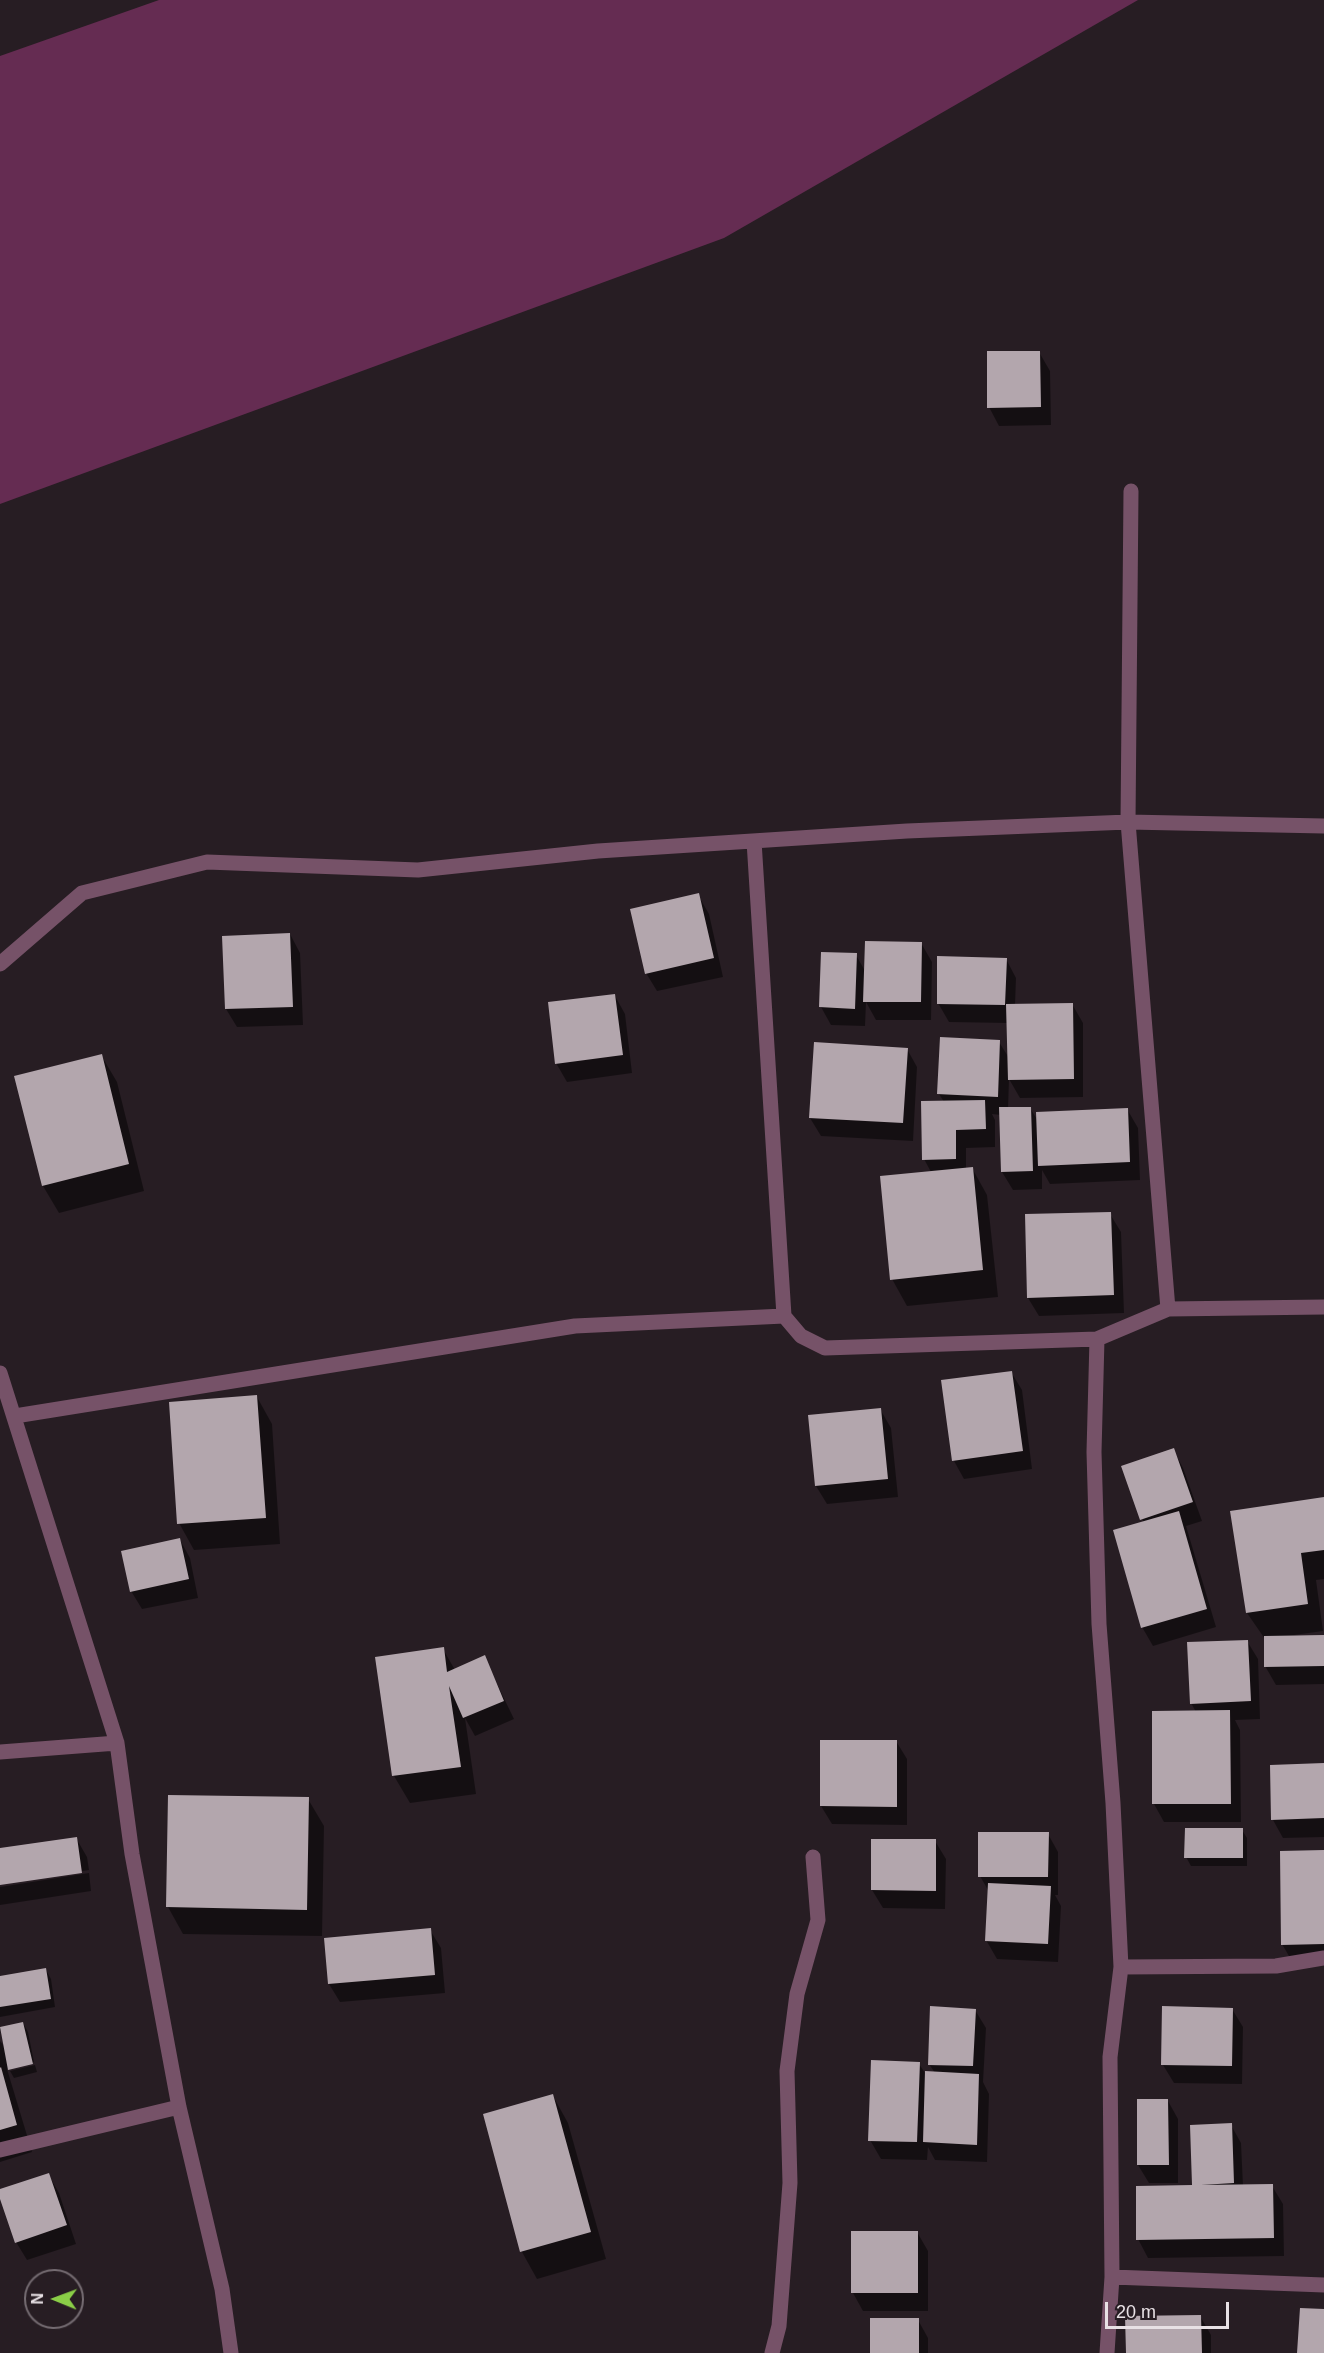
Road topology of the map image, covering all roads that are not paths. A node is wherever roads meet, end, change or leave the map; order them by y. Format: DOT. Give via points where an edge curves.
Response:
graph roads {
  1 [pos="1131,491"];
  2 [pos="1128,822"];
  3 [pos="1324,826"];
  4 [pos="754,841"];
  5 [pos="0,964"];
  6 [pos="1324,1307"];
  7 [pos="1168,1309"];
  8 [pos="784,1316"];
  9 [pos="1097,1339"];
  10 [pos="0,1373"];
  11 [pos="15,1416"];
  12 [pos="117,1743"];
  13 [pos="0,1752"];
  14 [pos="813,1857"];
  15 [pos="1324,1958"];
  16 [pos="1121,1967"];
  17 [pos="179,2107"];
  18 [pos="0,2150"];
  19 [pos="1112,2277"];
  20 [pos="1324,2285"];
  21 [pos="231,2353"];
  22 [pos="772,2353"];
  23 [pos="1107,2353"];
  1 -- 2 [label="street"];
  2 -- 3 [label="street"];
  2 -- 4 [label="street"];
  2 -- 7 [label="street"];
  4 -- 5 [label="street" via="598,851 418,870 207,862 82,893"];
  4 -- 8 [label="street"];
  6 -- 7 [label="street"];
  7 -- 9 [label="street"];
  8 -- 9 [label="street" via="801,1336 825,1348"];
  8 -- 11 [label="street" via="575,1326"];
  9 -- 16 [label="street" via="1094,1452 1099,1613"];
  10 -- 11 [label="street"];
  11 -- 12 [label="street"];
  12 -- 13 [label="street"];
  12 -- 17 [label="street" via="132,1854"];
  14 -- 22 [label="street" via="818,1920 797,1994 787,2071 790,2183 779,2325"];
  15 -- 16 [label="street" via="1276,1966"];
  16 -- 19 [label="street" via="1110,2057"];
  17 -- 18 [label="street"];
  17 -- 21 [label="street" via="222,2289"];
  19 -- 20 [label="street"];
  19 -- 23 [label="street"];
}
